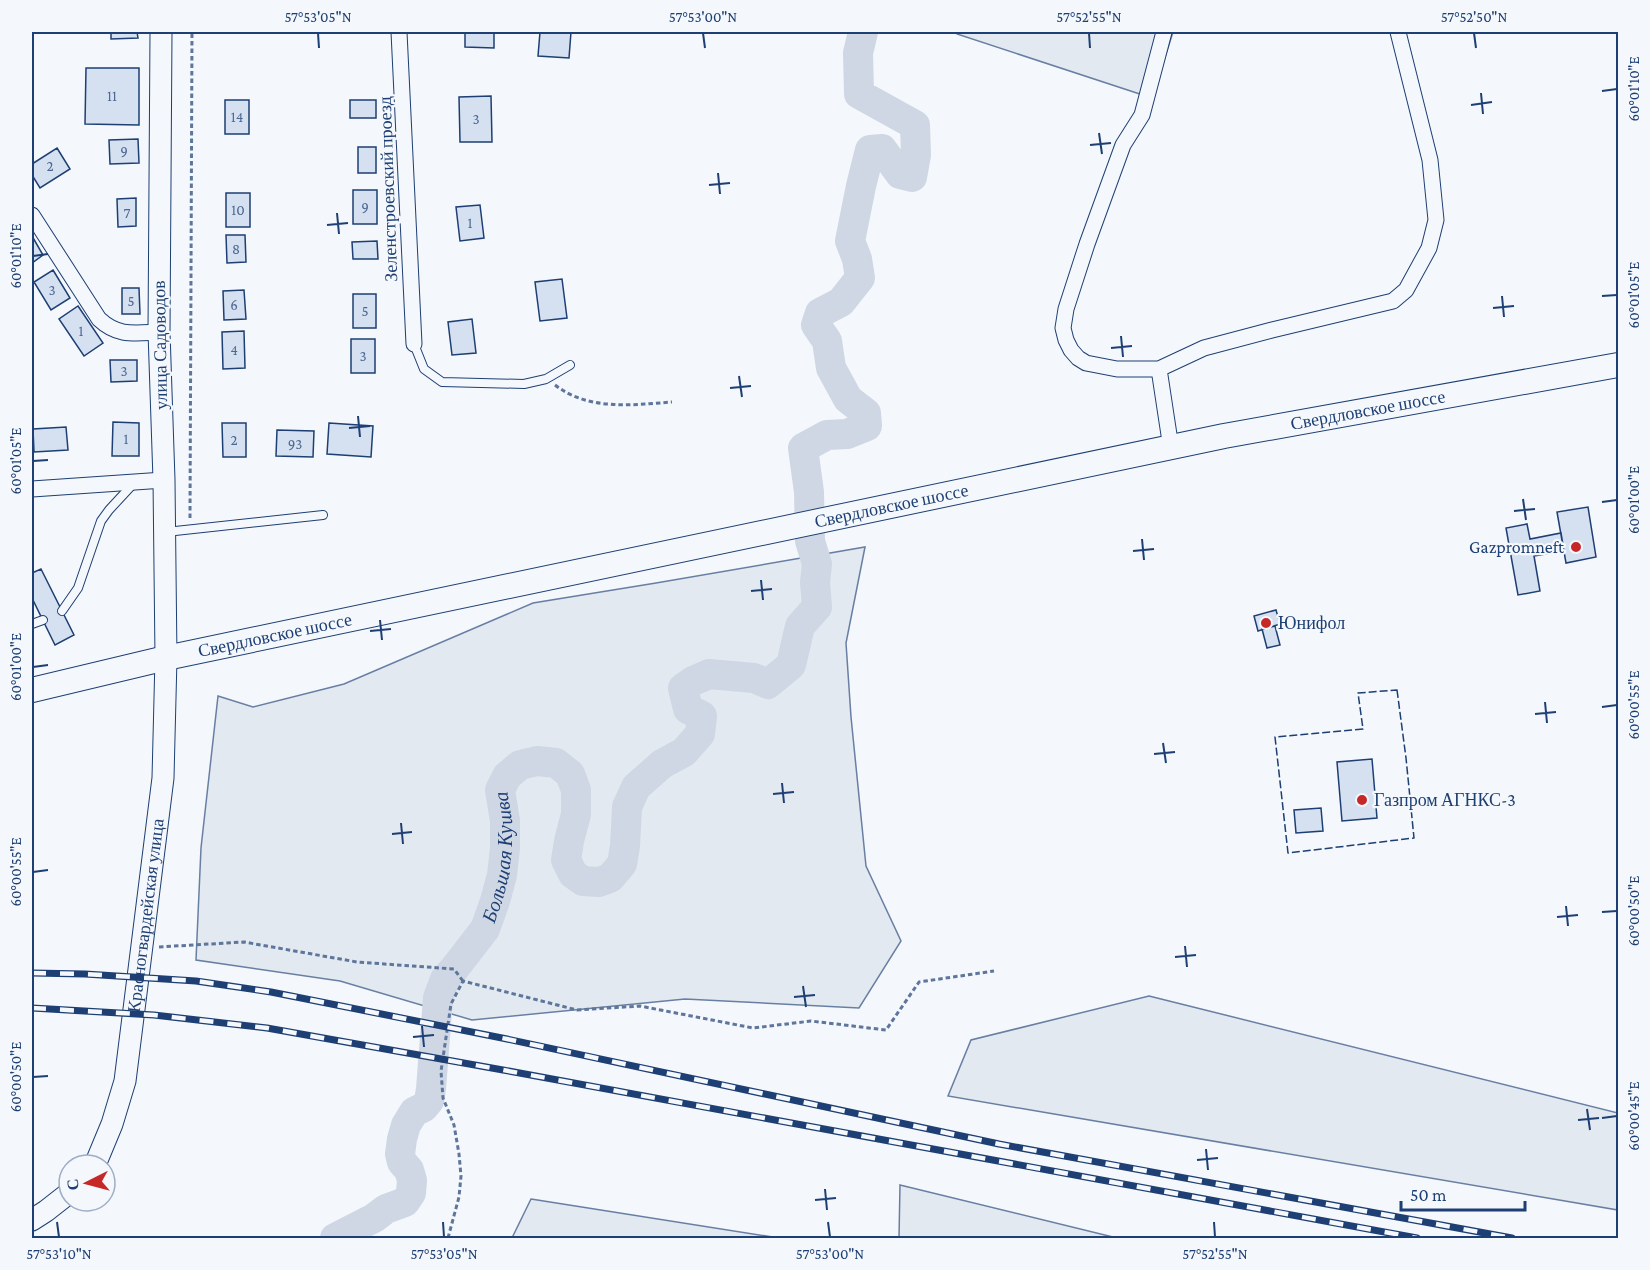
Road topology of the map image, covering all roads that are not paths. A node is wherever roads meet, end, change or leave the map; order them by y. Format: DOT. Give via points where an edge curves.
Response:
graph roads {
  1 [pos="161,32"];
  2 [pos="399,32"];
  3 [pos="1164,32"];
  4 [pos="1398,32"];
  5 [pos="32,215"];
  6 [pos="159,332"];
  7 [pos="414,344"];
  8 [pos="570,364"];
  9 [pos="1618,364"];
  10 [pos="1159,369"];
  11 [pos="1171,448"];
  12 [pos="164,480"];
  13 [pos="134,482"];
  14 [pos="32,489"];
  15 [pos="323,515"];
  16 [pos="165,532"];
  17 [pos="62,610"];
  18 [pos="43,620"];
  19 [pos="32,624"];
  20 [pos="166,658"];
  21 [pos="32,690"];
  22 [pos="100,1153"];
  23 [pos="57,1202"];
  24 [pos="32,1220"];
  1 -- 6 [label="main road, улица Садоводов"];
  2 -- 7 [label="street, Зеленстроевский проезд"];
  3 -- 10 [label="street" via="1142,115 1123,145 1080,266 1063,328 1071,350 1086,363 1117,369"];
  4 -- 10 [label="street" via="1430,160 1436,220 1429,248 1406,290 1393,301 1204,348"];
  5 -- 6 [label="street" via="99,319 118,332"];
  6 -- 12 [label="main road, улица Садоводов"];
  7 -- 8 [label="lane" via="424,369 442,382 524,384 546,379"];
  9 -- 11 [label="main road, Свердловское шоссе"];
  10 -- 11 [label="street"];
  11 -- 20 [label="main road, Свердловское шоссе"];
  12 -- 13 [label="street"];
  12 -- 16 [label="main road, улица Садоводов"];
  13 -- 14 [label="street"];
  13 -- 17 [label="lane" via="101,521 78,588"];
  15 -- 16 [label="lane"];
  16 -- 20 [label="main road, улица Садоводов"];
  18 -- 19 [label="lane"];
  20 -- 21 [label="main road, Свердловское шоссе"];
  20 -- 22 [label="main road, Красногвардейская улица" via="163,778 125,1081"];
  23 -- 24 [label="main road"];
}
